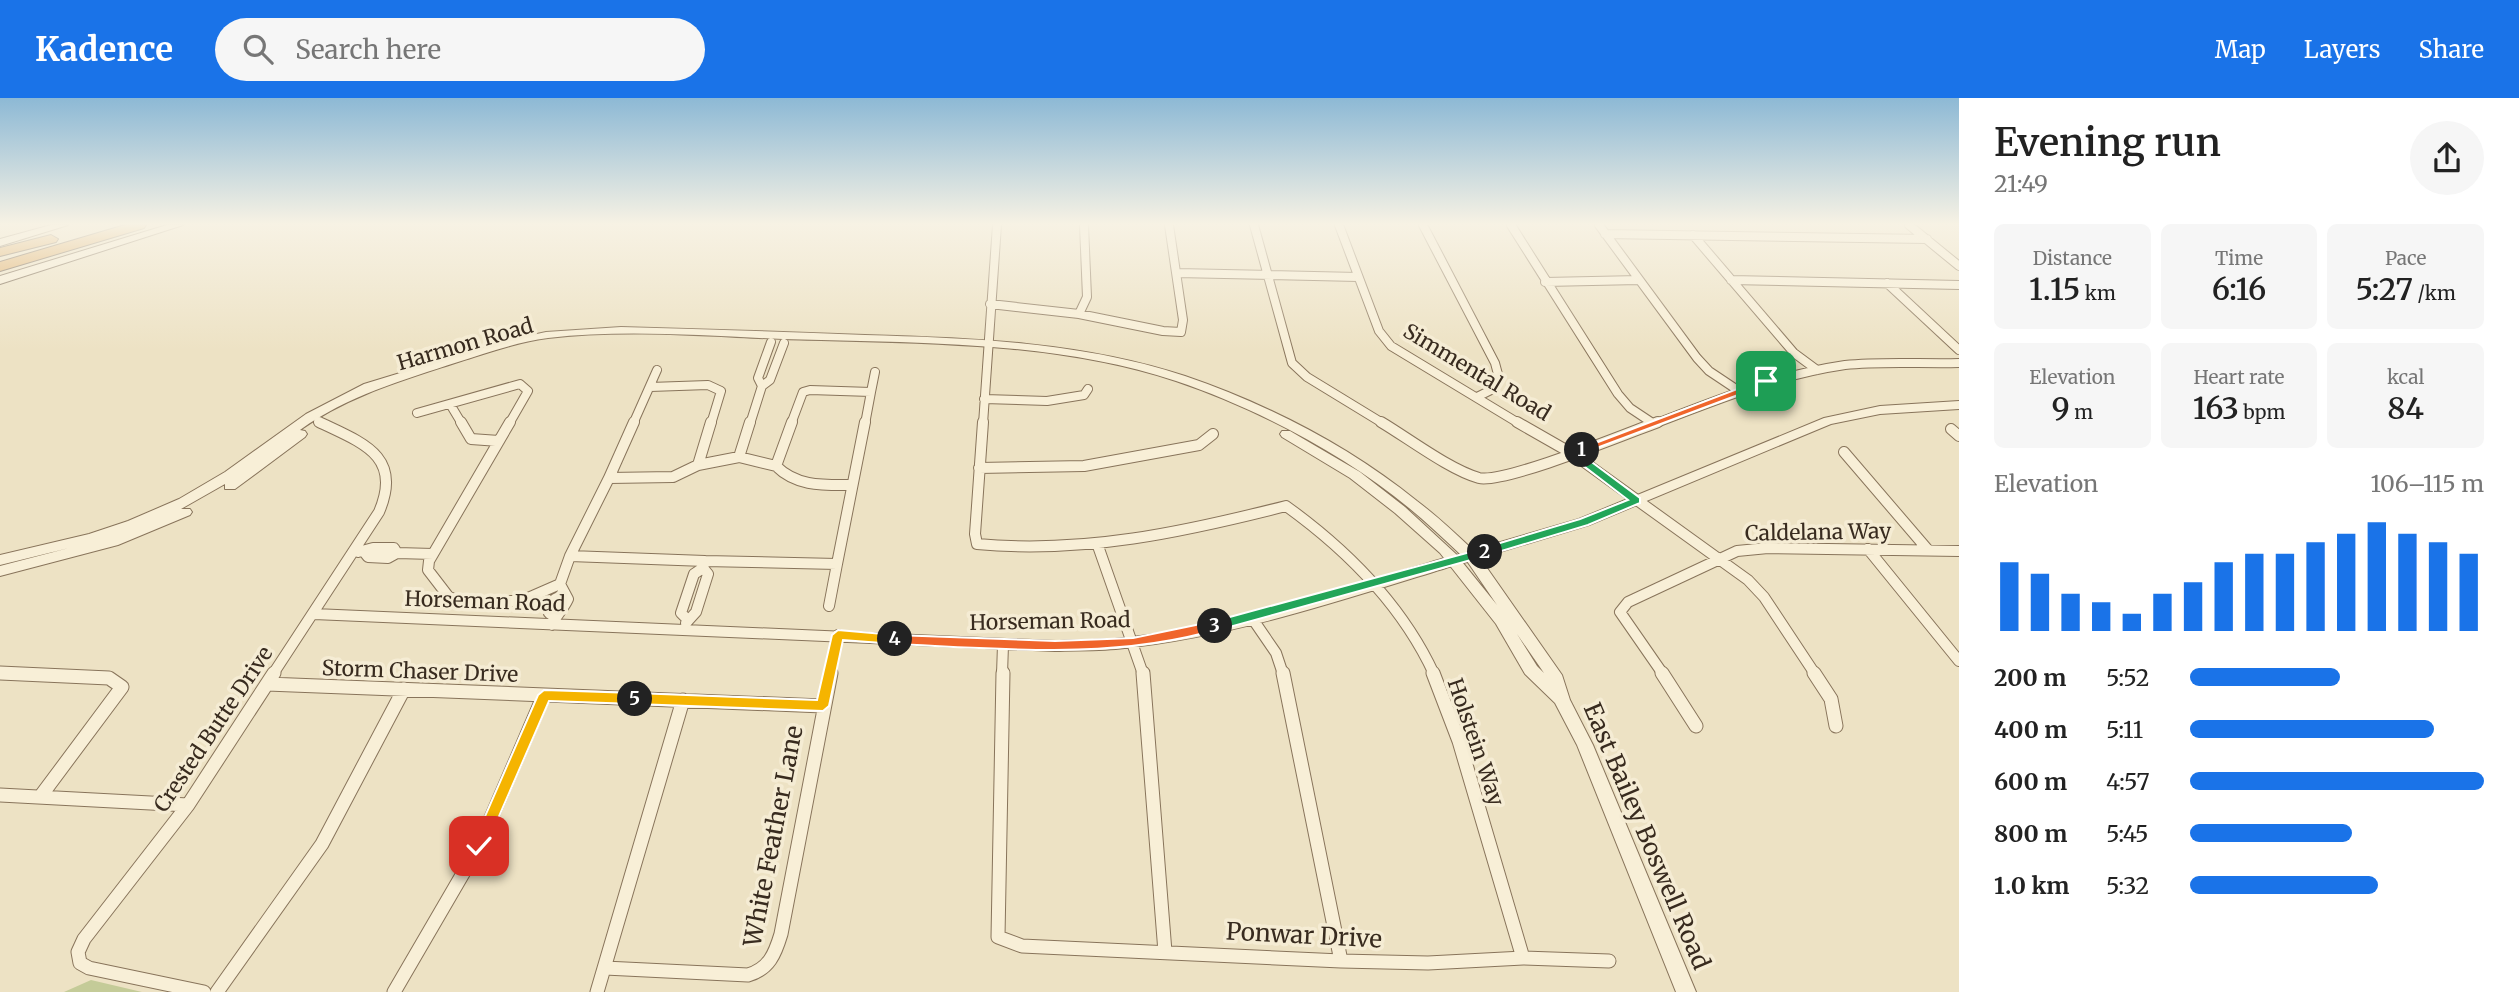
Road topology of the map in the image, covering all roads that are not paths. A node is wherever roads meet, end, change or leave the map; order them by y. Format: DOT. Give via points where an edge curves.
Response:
graph roads {
  1 [pos="43,267"];
  2 [pos="993,267"];
  3 [pos="1086,267"];
  4 [pos="1176,267"];
  5 [pos="1265,267"];
  6 [pos="1355,267"];
  7 [pos="1445,267"];
  8 [pos="1536,267"];
  9 [pos="1629,267"];
  10 [pos="1720,267"];
  11 [pos="1177,273"];
  12 [pos="1267,275"];
  13 [pos="1358,276"];
  14 [pos="0,280"];
  15 [pos="1639,280"];
  16 [pos="1731,280"];
  17 [pos="1545,282"];
  18 [pos="1886,283"];
  19 [pos="1959,285"];
  20 [pos="990,304"];
  21 [pos="1079,314"];
  22 [pos="777,343"];
  23 [pos="988,345"];
  24 [pos="1959,350"];
  25 [pos="1959,363"];
  26 [pos="657,370"];
  27 [pos="1817,370"];
  28 [pos="875,372"];
  29 [pos="650,387"];
  30 [pos="1088,389"];
  31 [pos="1739,391"];
  32 [pos="871,393"];
  33 [pos="1477,397"];
  34 [pos="984,399"];
  35 [pos="450,404"];
  36 [pos="1959,405"];
  37 [pos="417,413"];
  38 [pos="319,422"];
  39 [pos="1651,422"];
  40 [pos="1213,434"];
  41 [pos="499,441"];
  42 [pos="1844,452"];
  43 [pos="1573,454"];
  44 [pos="739,457"];
  45 [pos="698,465"];
  46 [pos="776,466"];
  47 [pos="979,468"];
  48 [pos="609,478"];
  49 [pos="852,485"];
  50 [pos="1637,500"];
  51 [pos="1098,546"];
  52 [pos="1868,550"];
  53 [pos="1928,550"];
  54 [pos="1959,551"];
  55 [pos="359,552"];
  56 [pos="433,554"];
  57 [pos="570,556"];
  58 [pos="1471,556"];
  59 [pos="1721,559"];
  60 [pos="0,560"];
  61 [pos="1455,560"];
  62 [pos="704,564"];
  63 [pos="837,564"];
  64 [pos="0,571"];
  65 [pos="1373,584"];
  66 [pos="562,589"];
  67 [pos="829,606"];
  68 [pos="314,614"];
  69 [pos="1252,618"];
  70 [pos="553,621"];
  71 [pos="685,624"];
  72 [pos="838,635"];
  73 [pos="1133,642"];
  74 [pos="1003,645"];
  75 [pos="1959,661"];
  76 [pos="0,673"];
  77 [pos="267,684"];
  78 [pos="404,689"];
  79 [pos="544,695"];
  80 [pos="683,700"];
  81 [pos="1562,700"];
  82 [pos="823,706"];
  83 [pos="1696,726"];
  84 [pos="1836,726"];
  85 [pos="0,795"];
  86 [pos="40,797"];
  87 [pos="188,805"];
  88 [pos="1165,951"];
  89 [pos="1522,958"];
  90 [pos="1341,961"];
  91 [pos="1609,961"];
  92 [pos="605,968"];
  93 [pos="204,992"];
  94 [pos="217,992"];
  95 [pos="394,992"];
  96 [pos="597,992"];
  97 [pos="1686,992"];
  1 -- 14 [label="main road"];
  2 -- 20 [label="street"];
  3 -- 21 [label="street" via="1087,297"];
  4 -- 11 [label="street"];
  5 -- 12 [label="street"];
  6 -- 13 [label="street, Simmental Road"];
  7 -- 33 [label="street" via="1499,378 1491,390"];
  8 -- 17 [label="street"];
  9 -- 15 [label="street"];
  10 -- 16 [label="street"];
  11 -- 12 [label="street"];
  11 -- 21 [label="street" via="1181,332"];
  12 -- 13 [label="street"];
  12 -- 43 [label="street" via="1292,363 1307,377 1464,472 1482,479 1503,476"];
  13 -- 33 [label="street, Simmental Road" via="1379,331 1391,346"];
  15 -- 17 [label="street"];
  15 -- 31 [label="street" via="1709,372"];
  16 -- 18 [label="street"];
  16 -- 27 [label="street" via="1794,353"];
  17 -- 39 [label="street" via="1618,394"];
  18 -- 19 [label="street"];
  18 -- 24 [label="street"];
  20 -- 21 [label="street"];
  20 -- 23 [label="street"];
  22 -- 23 [label="street, Harmon Road"];
  22 -- 38 [label="street, Harmon Road" via="618,338 519,348 367,396"];
  22 -- 44 [label="street" via="770,380 762,386"];
  23 -- 34 [label="street"];
  23 -- 58 [label="street, East Bailey Boswell Road" via="1124,363 1179,378 1259,409 1364,468"];
  23 -- 60 [label="street, Harmon Road" via="621,330 546,335 368,387 310,417 184,502 92,538"];
  23 -- 61 [label="street, East Bailey Boswell Road" via="1124,371 1223,403 1355,475"];
  25 -- 27 [label="street"];
  26 -- 29 [label="street"];
  27 -- 31 [label="street"];
  28 -- 32 [label="street"];
  29 -- 45 [label="street" via="708,385 721,391"];
  29 -- 48 [label="street"];
  30 -- 34 [label="street" via="1084,395 1064,400"];
  31 -- 39 [label="street"];
  32 -- 46 [label="street" via="803,392"];
  32 -- 49 [label="street"];
  33 -- 43 [label="street, Simmental Road"];
  34 -- 47 [label="street"];
  35 -- 37 [label="street"];
  35 -- 41 [label="street" via="471,439"];
  35 -- 41 [label="street" via="520,384 528,391"];
  36 -- 50 [label="street, Horseman Road" via="1859,412"];
  38 -- 55 [label="street, Crested Butte Drive" via="369,447 382,463 388,487"];
  38 -- 64 [label="street, Harmon Road" via="236,483 164,522 113,542"];
  39 -- 43 [label="street"];
  40 -- 47 [label="street" via="1199,445 1084,467"];
  41 -- 56 [label="street"];
  42 -- 53 [label="street"];
  43 -- 50 [label="street, Simmental Road"];
  44 -- 45 [label="street"];
  44 -- 46 [label="street"];
  45 -- 48 [label="street" via="673,477"];
  46 -- 49 [label="street" via="785,477 798,482"];
  47 -- 51 [label="street" via="977,544"];
  48 -- 57 [label="street"];
  49 -- 63 [label="street"];
  50 -- 58 [label="street, Horseman Road" via="1584,522"];
  50 -- 59 [label="street, Simmental Road"];
  51 -- 65 [label="street, Holstein Way" via="1286,506 1311,523"];
  51 -- 73 [label="street"];
  52 -- 53 [label="street, Caldelana Way"];
  52 -- 59 [label="street, Caldelana Way" via="1754,548"];
  52 -- 75 [label="street"];
  53 -- 54 [label="street, Caldelana Way"];
  55 -- 56 [label="street" via="388,558 397,553"];
  55 -- 68 [label="street, Crested Butte Drive"];
  56 -- 66 [label="street" via="428,570 457,601 521,601"];
  57 -- 62 [label="street"];
  57 -- 66 [label="street"];
  58 -- 61 [label="street, Horseman Road"];
  58 -- 81 [label="street, East Bailey Boswell Road" via="1554,675"];
  59 -- 83 [label="street, Caldelana Way" via="1628,602 1620,612"];
  59 -- 84 [label="street, Simmental Road" via="1764,597 1831,698"];
  61 -- 65 [label="street, Horseman Road"];
  61 -- 81 [label="street, East Bailey Boswell Road" via="1501,620 1531,670"];
  62 -- 63 [label="street"];
  62 -- 71 [label="street" via="708,573 696,612"];
  63 -- 67 [label="street"];
  65 -- 69 [label="street, Horseman Road"];
  65 -- 89 [label="street, Holstein Way" via="1423,652 1455,727"];
  66 -- 70 [label="street" via="568,599"];
  68 -- 70 [label="street, Horseman Road"];
  68 -- 77 [label="street, Crested Butte Drive"];
  69 -- 73 [label="street, Horseman Road"];
  69 -- 90 [label="street" via="1276,653 1285,680"];
  70 -- 71 [label="street, Horseman Road"];
  71 -- 72 [label="street, Horseman Road"];
  72 -- 74 [label="street, Horseman Road"];
  72 -- 82 [label="street, White Feather Lane"];
  73 -- 74 [label="street, Horseman Road"];
  73 -- 88 [label="street" via="1143,671"];
  74 -- 88 [label="street, Ponwar Drive" via="998,937 1022,946"];
  76 -- 86 [label="street" via="109,678 122,687"];
  77 -- 78 [label="street, Storm Chaser Drive"];
  77 -- 87 [label="street, Crested Butte Drive"];
  78 -- 79 [label="street, Storm Chaser Drive"];
  78 -- 94 [label="street" via="322,844"];
  79 -- 80 [label="street, Storm Chaser Drive"];
  79 -- 95 [label="street" via="479,846"];
  80 -- 82 [label="street, Storm Chaser Drive"];
  80 -- 92 [label="street"];
  81 -- 97 [label="street, East Bailey Boswell Road" via="1586,745"];
  82 -- 92 [label="street, White Feather Lane" via="781,934 769,965 748,975"];
  85 -- 86 [label="street"];
  86 -- 87 [label="street"];
  87 -- 93 [label="street, Crested Butte Drive" via="78,952 80,963 89,968"];
  88 -- 90 [label="street, Ponwar Drive"];
  89 -- 90 [label="street, Ponwar Drive"];
  89 -- 91 [label="street, Ponwar Drive"];
  92 -- 96 [label="street"];
}
